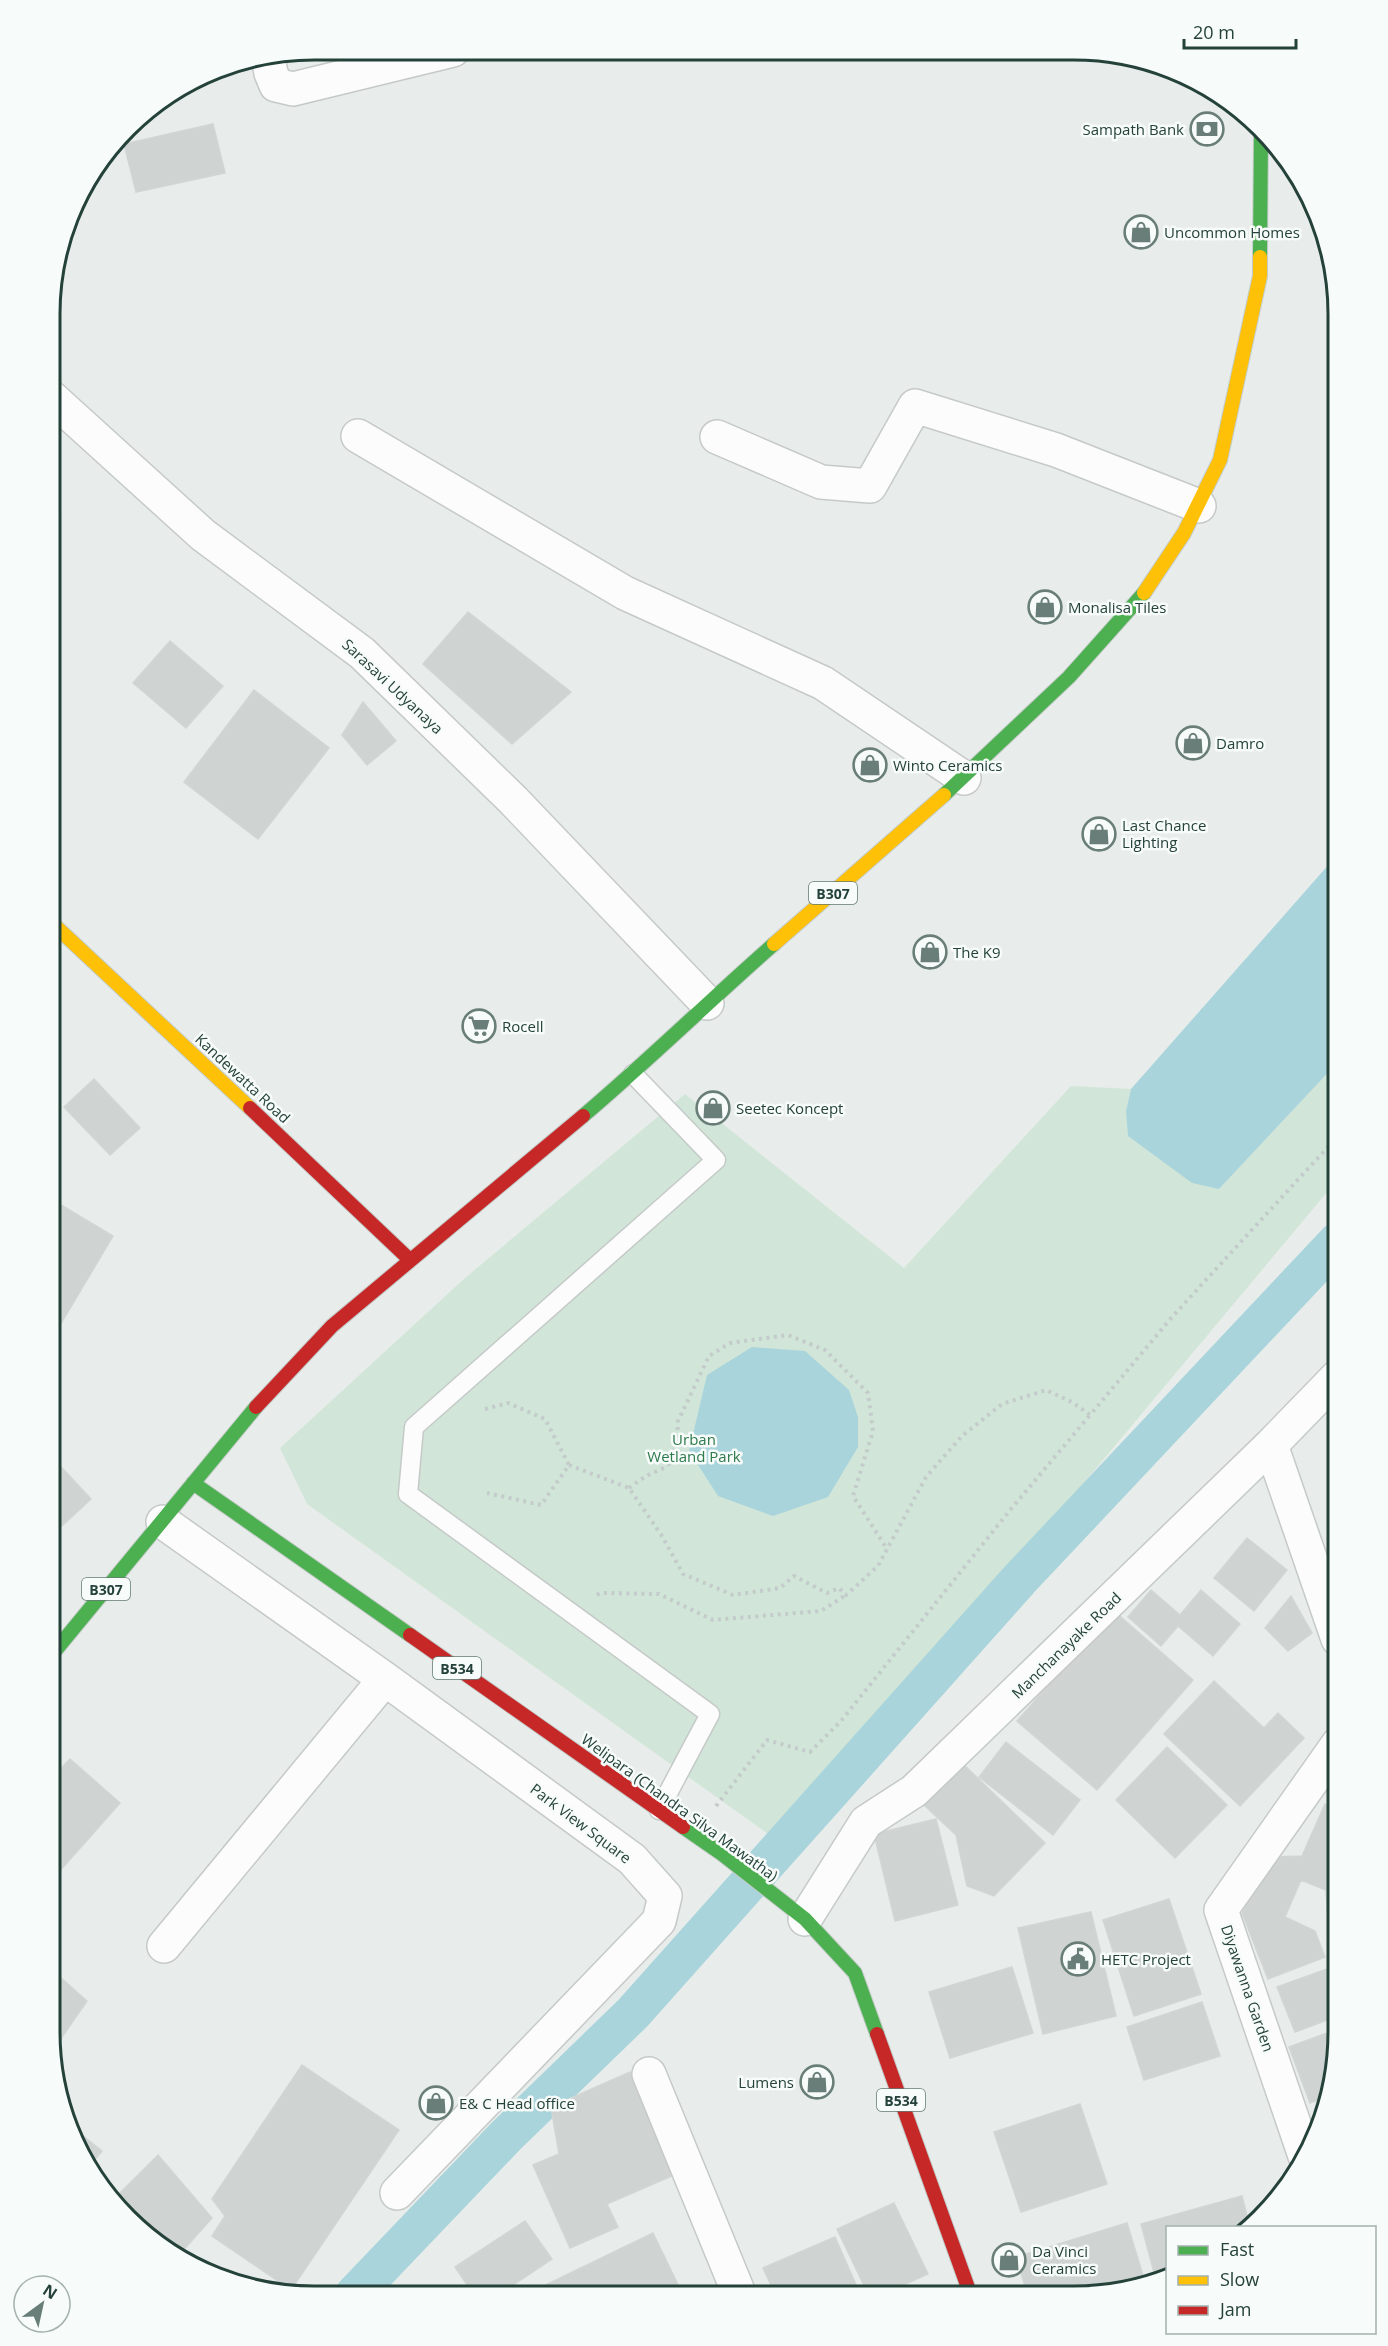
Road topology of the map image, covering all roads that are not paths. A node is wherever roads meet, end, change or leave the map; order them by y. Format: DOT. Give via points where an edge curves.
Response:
graph roads {
  1 [pos="412,60"];
  2 [pos="269,64"];
  3 [pos="1261,142"];
  4 [pos="60,405"];
  5 [pos="358,436"];
  6 [pos="717,437"];
  7 [pos="1199,506"];
  8 [pos="964,778"];
  9 [pos="60,930"];
  10 [pos="706,1003"];
  11 [pos="633,1074"];
  12 [pos="410,1260"];
  13 [pos="1328,1386"];
  14 [pos="1271,1445"];
  15 [pos="193,1483"];
  16 [pos="163,1522"];
  17 [pos="1328,1610"];
  18 [pos="60,1645"];
  19 [pos="385,1679"];
  20 [pos="1328,1758"];
  21 [pos="659,1810"];
  22 [pos="805,1919"];
  23 [pos="164,1946"];
  24 [pos="649,2074"];
  25 [pos="1302,2146"];
  26 [pos="397,2193"];
  27 [pos="736,2286"];
  28 [pos="967,2286"];
  1 -- 2 [label="street" via="293,89 276,85"];
  3 -- 7 [label="main road, B307" via="1260,276 1220,460"];
  4 -- 10 [label="street, Sarasavi Udyanaya" via="203,535 362,653 513,800"];
  5 -- 8 [label="street" via="624,594 823,683"];
  6 -- 7 [label="street" via="821,482 870,486 915,406 1056,450"];
  7 -- 8 [label="main road, B307" via="1142,597 1069,677"];
  8 -- 10 [label="main road, B307"];
  9 -- 12 [label="main road, Kandewatta Road"];
  10 -- 11 [label="main road, B307"];
  11 -- 12 [label="main road, B307"];
  11 -- 21 [label="lane" via="716,1160 414,1427 408,1494 710,1714"];
  12 -- 15 [label="main road, B307" via="332,1326 291,1368"];
  13 -- 14 [label="street, Manchanayake Road"];
  14 -- 17 [label="street"];
  14 -- 22 [label="street, Manchanayake Road" via="914,1791 866,1822"];
  15 -- 16 [label="main road, B307"];
  15 -- 21 [label="main road, Welipara (Chandra Silva Mawatha) / B534"];
  16 -- 18 [label="main road, B307"];
  16 -- 19 [label="street, Park View Square"];
  19 -- 23 [label="street"];
  19 -- 26 [label="street, Park View Square" via="632,1859 665,1896 658,1921"];
  20 -- 25 [label="street, Diyawanna Garden" via="1221,1910"];
  21 -- 22 [label="main road, Welipara (Chandra Silva Mawatha) / B534"];
  22 -- 28 [label="main road, Welipara (Chandra Silva Mawatha) / B534" via="855,1973"];
  24 -- 27 [label="street"];
}
